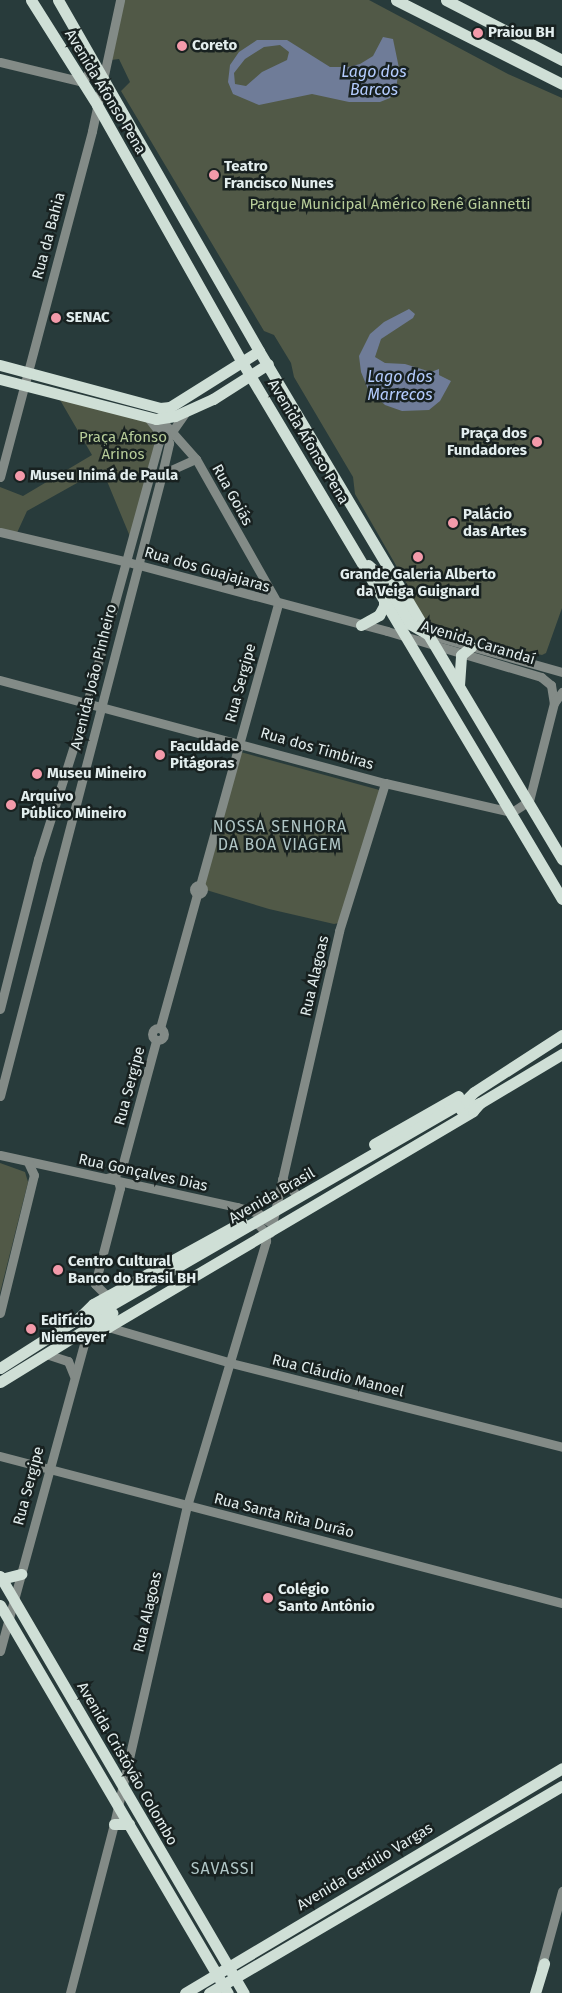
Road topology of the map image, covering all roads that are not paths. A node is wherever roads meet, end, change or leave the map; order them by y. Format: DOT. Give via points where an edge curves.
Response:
graph roads {
  1 [pos="31,0"];
  2 [pos="58,0"];
  3 [pos="120,0"];
  4 [pos="396,0"];
  5 [pos="446,0"];
  6 [pos="89,53"];
  7 [pos="106,60"];
  8 [pos="562,60"];
  9 [pos="0,62"];
  10 [pos="95,64"];
  11 [pos="103,77"];
  12 [pos="82,82"];
  13 [pos="562,84"];
  14 [pos="97,105"];
  15 [pos="259,351"];
  16 [pos="242,362"];
  17 [pos="268,364"];
  18 [pos="0,365"];
  19 [pos="26,372"];
  20 [pos="251,376"];
  21 [pos="0,379"];
  22 [pos="23,384"];
  23 [pos="186,412"];
  24 [pos="153,415"];
  25 [pos="170,434"];
  26 [pos="196,459"];
  27 [pos="162,474"];
  28 [pos="0,477"];
  29 [pos="0,532"];
  30 [pos="360,559"];
  31 [pos="124,561"];
  32 [pos="137,564"];
  33 [pos="384,597"];
  34 [pos="278,604"];
  35 [pos="361,625"];
  36 [pos="427,634"];
  37 [pos="406,636"];
  38 [pos="435,645"];
  39 [pos="471,647"];
  40 [pos="417,653"];
  41 [pos="461,655"];
  42 [pos="560,669"];
  43 [pos="541,677"];
  44 [pos="0,680"];
  45 [pos="459,685"];
  46 [pos="562,692"];
  47 [pos="87,703"];
  48 [pos="554,703"];
  49 [pos="100,707"];
  50 [pos="239,742"];
  51 [pos="385,783"];
  52 [pos="529,801"];
  53 [pos="512,812"];
  54 [pos="562,859"];
  55 [pos="562,899"];
  56 [pos="0,1008"];
  57 [pos="562,1035"];
  58 [pos="562,1054"];
  59 [pos="0,1096"];
  60 [pos="468,1097"];
  61 [pos="0,1155"];
  62 [pos="28,1162"];
  63 [pos="122,1167"];
  64 [pos="106,1178"];
  65 [pos="282,1179"];
  66 [pos="118,1182"];
  67 [pos="131,1185"];
  68 [pos="294,1192"];
  69 [pos="268,1222"];
  70 [pos="107,1296"];
  71 [pos="99,1312"];
  72 [pos="0,1314"];
  73 [pos="80,1317"];
  74 [pos="108,1327"];
  75 [pos="88,1329"];
  76 [pos="46,1354"];
  77 [pos="231,1363"];
  78 [pos="0,1368"];
  79 [pos="74,1376"];
  80 [pos="0,1382"];
  81 [pos="562,1447"];
  82 [pos="0,1456"];
  83 [pos="48,1468"];
  84 [pos="187,1506"];
  85 [pos="21,1574"];
  86 [pos="1,1578"];
  87 [pos="13,1602"];
  88 [pos="562,1603"];
  89 [pos="0,1605"];
  90 [pos="8,1619"];
  91 [pos="0,1651"];
  92 [pos="562,1768"];
  93 [pos="562,1786"];
  94 [pos="121,1787"];
  95 [pos="118,1804"];
  96 [pos="114,1824"];
  97 [pos="130,1824"];
  98 [pos="562,1891"];
  99 [pos="544,1963"];
  100 [pos="229,1967"];
  101 [pos="218,1974"];
  102 [pos="235,1978"];
  103 [pos="226,1989"];
  104 [pos="70,1993"];
  105 [pos="185,1993"];
  106 [pos="209,1993"];
  107 [pos="244,1993"];
  108 [pos="530,1993"];
  109 [pos="535,1993"];
  1 -- 12 [label="main road, Avenida Afonso Pena"];
  2 -- 6 [label="main road, Avenida Afonso Pena"];
  3 -- 7 [label="street, Rua da Bahia"];
  4 -- 13 [label="main road"];
  5 -- 8 [label="main road"];
  6 -- 10 [label="main road, Avenida Afonso Pena"];
  6 -- 12 [label="street" via="90,70"];
  7 -- 10 [label="main road"];
  7 -- 11 [label="street, Rua da Bahia"];
  9 -- 12 [label="street"];
  10 -- 11 [label="main road, Avenida Afonso Pena"];
  11 -- 14 [label="street, Rua da Bahia"];
  11 -- 15 [label="main road, Avenida Afonso Pena"];
  12 -- 14 [label="main road, Avenida Afonso Pena"];
  14 -- 16 [label="main road, Avenida Afonso Pena"];
  14 -- 19 [label="street, Rua da Bahia"];
  15 -- 16 [label="main road"];
  15 -- 17 [label="main road, Avenida Afonso Pena"];
  16 -- 20 [label="main road, Avenida Afonso Pena"];
  16 -- 24 [label="main road"];
  17 -- 20 [label="main road"];
  17 -- 36 [label="main road, Avenida Afonso Pena"];
  18 -- 19 [label="main road"];
  19 -- 22 [label="street, Rua da Bahia"];
  19 -- 24 [label="main road"];
  20 -- 23 [label="main road"];
  20 -- 30 [label="main road, Avenida Afonso Pena"];
  21 -- 22 [label="main road"];
  22 -- 24 [label="main road"];
  22 -- 28 [label="street, Rua da Bahia"];
  23 -- 24 [label="main road"];
  23 -- 25 [label="street, Avenida João Pinheiro"];
  24 -- 25 [label="street, Rua Goiás"];
  24 -- 31 [label="street, Avenida João Pinheiro" via="160,433 159,442"];
  25 -- 26 [label="street, Rua Goiás"];
  25 -- 27 [label="street, Avenida João Pinheiro"];
  26 -- 27 [label="street"];
  26 -- 34 [label="street, Rua Goiás"];
  27 -- 32 [label="street, Avenida João Pinheiro"];
  29 -- 31 [label="street, Rua dos Guajajaras"];
  30 -- 33 [label="main road, Avenida Afonso Pena"];
  30 -- 36 [label="main road" via="382,576 410,624"];
  31 -- 32 [label="street, Rua dos Guajajaras"];
  31 -- 47 [label="street, Avenida João Pinheiro"];
  32 -- 34 [label="street, Rua dos Guajajaras"];
  32 -- 49 [label="street, Avenida João Pinheiro"];
  33 -- 35 [label="main road" via="379,615"];
  33 -- 37 [label="main road, Avenida Afonso Pena"];
  34 -- 35 [label="street, Rua dos Guajajaras"];
  34 -- 50 [label="street, Rua Sergipe"];
  35 -- 37 [label="street, Rua dos Guajajaras"];
  36 -- 38 [label="main road, Avenida Afonso Pena"];
  36 -- 39 [label="street, Avenida Carandaí"];
  37 -- 38 [label="street, Avenida Carandaí"];
  37 -- 40 [label="main road, Avenida Afonso Pena"];
  38 -- 40 [label="main road"];
  38 -- 41 [label="street, Avenida Carandaí"];
  38 -- 45 [label="main road, Avenida Afonso Pena"];
  39 -- 41 [label="main road"];
  39 -- 42 [label="street, Avenida Carandaí"];
  40 -- 53 [label="main road, Avenida Afonso Pena"];
  41 -- 43 [label="street, Avenida Carandaí"];
  41 -- 45 [label="main road"];
  42 -- 43 [label="street"];
  43 -- 48 [label="street" via="551,685"];
  44 -- 47 [label="street, Rua dos Timbiras"];
  45 -- 52 [label="main road, Avenida Afonso Pena"];
  46 -- 48 [label="street"];
  47 -- 49 [label="street, Rua dos Timbiras"];
  47 -- 56 [label="street, Avenida João Pinheiro" via="38,859"];
  48 -- 52 [label="street"];
  49 -- 50 [label="street, Rua dos Timbiras"];
  49 -- 59 [label="street, Avenida João Pinheiro"];
  50 -- 51 [label="street, Rua dos Timbiras"];
  50 -- 63 [label="street, Rua Sergipe" via="160,1028 164,1036 156,1041"];
  51 -- 53 [label="street, Rua dos Timbiras"];
  51 -- 65 [label="street, Rua Alagoas" via="339,931"];
  52 -- 53 [label="street"];
  52 -- 54 [label="main road, Avenida Afonso Pena"];
  53 -- 55 [label="main road, Avenida Afonso Pena"];
  57 -- 60 [label="main road, Avenida Brasil"];
  58 -- 60 [label="main road, Avenida Brasil"];
  60 -- 68 [label="main road, Avenida Brasil"];
  60 -- 69 [label="main road, Avenida Brasil"];
  60 -- 69 [label="main road, Avenida Brasil" via="473,1111"];
  61 -- 62 [label="street, Rua Gonçalves Dias"];
  62 -- 64 [label="street, Rua Gonçalves Dias"];
  62 -- 72 [label="street" via="34,1175"];
  63 -- 64 [label="street" via="114,1176"];
  63 -- 67 [label="street"];
  64 -- 66 [label="street, Rua Gonçalves Dias"];
  65 -- 68 [label="street"];
  65 -- 69 [label="street, Rua Alagoas"];
  66 -- 67 [label="street, Rua Gonçalves Dias"];
  66 -- 70 [label="street" via="120,1188 95,1284"];
  67 -- 69 [label="street, Rua Gonçalves Dias"];
  68 -- 69 [label="main road, Avenida Brasil"];
  69 -- 70 [label="main road, Avenida Brasil"];
  69 -- 71 [label="main road, Avenida Brasil"];
  69 -- 74 [label="main road, Avenida Brasil"];
  69 -- 75 [label="main road, Avenida Brasil"];
  69 -- 77 [label="street, Rua Alagoas"];
  70 -- 73 [label="main road, Avenida Brasil"];
  71 -- 73 [label="main road, Avenida Brasil"];
  71 -- 75 [label="main road"];
  73 -- 78 [label="main road, Avenida Brasil"];
  74 -- 75 [label="main road, Avenida Brasil"];
  74 -- 77 [label="street, Rua Cláudio Manoel"];
  75 -- 76 [label="main road, Avenida Brasil"];
  75 -- 79 [label="street, Rua Sergipe"];
  76 -- 79 [label="street" via="68,1361"];
  76 -- 80 [label="main road, Avenida Brasil"];
  77 -- 81 [label="street, Rua Cláudio Manoel"];
  77 -- 84 [label="street, Rua Alagoas"];
  79 -- 83 [label="street, Rua Sergipe"];
  82 -- 83 [label="street, Rua Santa Rita Durão"];
  83 -- 84 [label="street, Rua Santa Rita Durão"];
  83 -- 85 [label="street, Rua Sergipe"];
  84 -- 88 [label="street, Rua Santa Rita Durão"];
  84 -- 94 [label="street, Rua Alagoas"];
  85 -- 86 [label="main road"];
  85 -- 87 [label="street, Rua Sergipe"];
  86 -- 87 [label="main road, Avenida Cristóvão Colombo"];
  87 -- 90 [label="street, Rua Sergipe"];
  87 -- 94 [label="main road, Avenida Cristóvão Colombo"];
  89 -- 90 [label="main road, Avenida Cristóvão Colombo"];
  90 -- 91 [label="street, Rua Sergipe"];
  90 -- 95 [label="main road, Avenida Cristóvão Colombo"];
  92 -- 100 [label="main road, Avenida Getúlio Vargas"];
  93 -- 102 [label="main road, Avenida Getúlio Vargas"];
  94 -- 95 [label="street, Rua Alagoas"];
  94 -- 100 [label="main road, Avenida Cristóvão Colombo"];
  95 -- 96 [label="street, Rua Alagoas"];
  95 -- 97 [label="main road, Avenida Cristóvão Colombo"];
  96 -- 97 [label="main road"];
  96 -- 104 [label="street, Rua Alagoas"];
  97 -- 101 [label="main road, Avenida Cristóvão Colombo"];
  98 -- 99 [label="street"];
  99 -- 108 [label="street"];
  99 -- 109 [label="main road"];
  100 -- 101 [label="main road, Avenida Getúlio Vargas"];
  100 -- 102 [label="main road, Avenida Cristóvão Colombo"];
  101 -- 103 [label="main road, Avenida Cristóvão Colombo"];
  101 -- 105 [label="main road, Avenida Getúlio Vargas"];
  102 -- 103 [label="main road, Avenida Getúlio Vargas"];
  102 -- 107 [label="main road, Avenida Cristóvão Colombo"];
  103 -- 106 [label="main road, Avenida Getúlio Vargas"];
}
